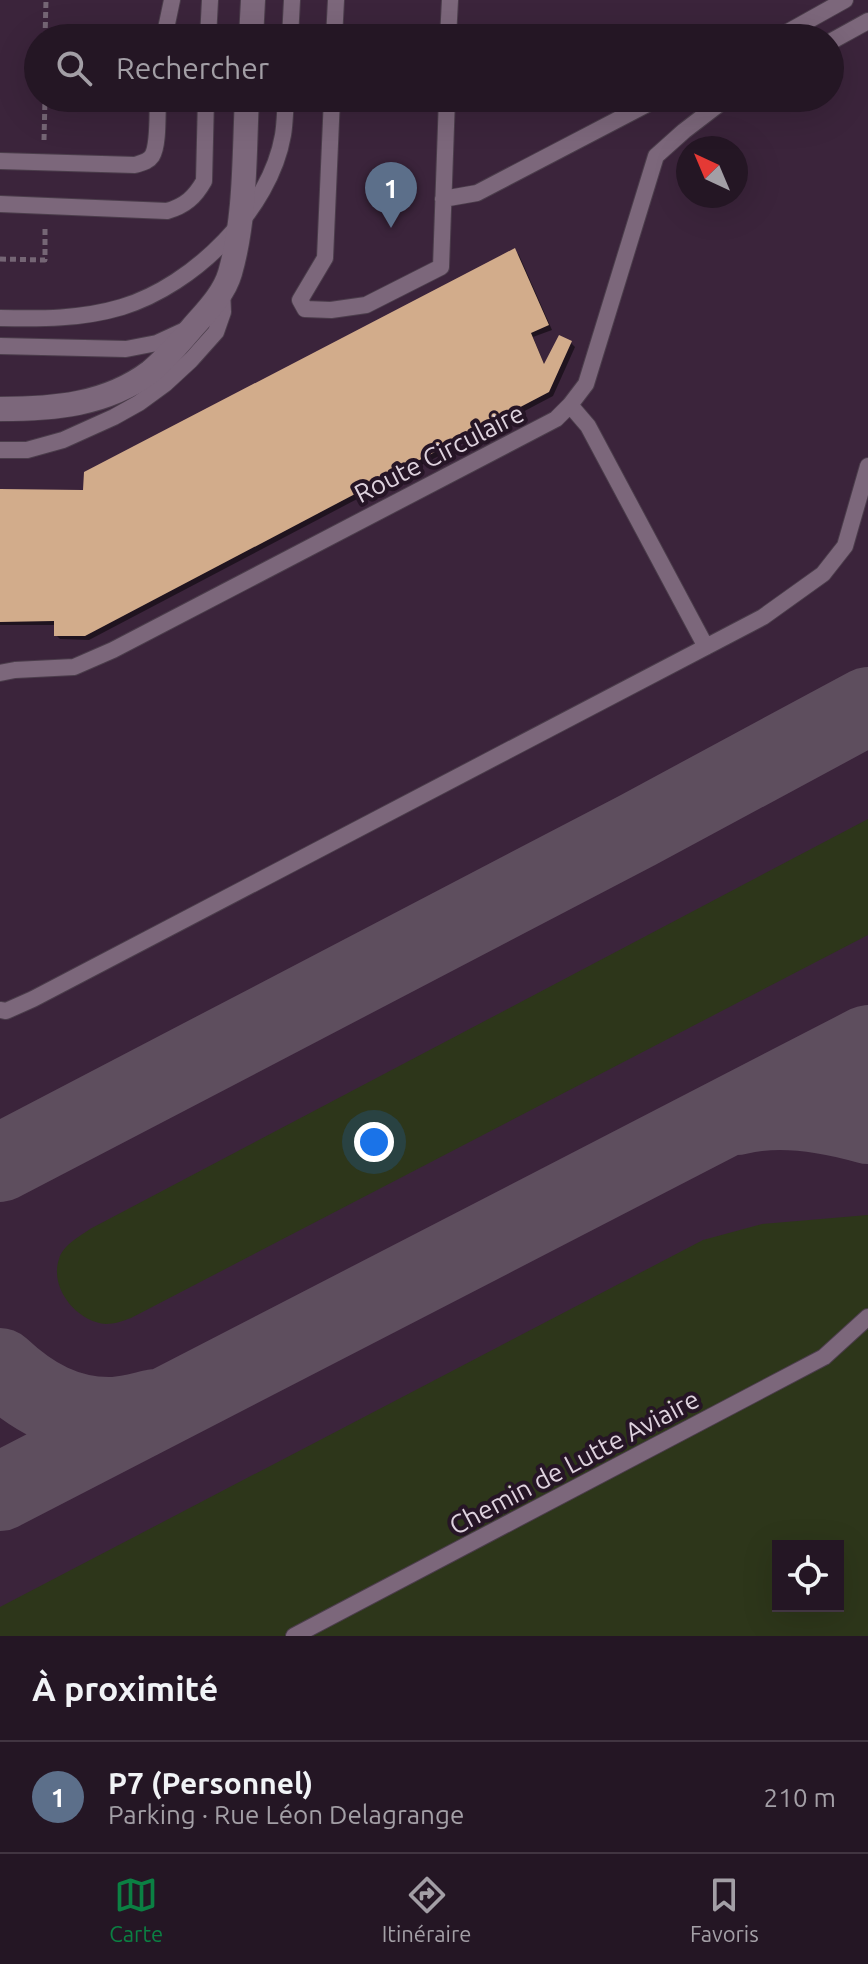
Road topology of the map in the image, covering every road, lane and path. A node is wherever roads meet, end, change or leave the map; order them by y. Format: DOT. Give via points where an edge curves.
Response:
graph roads {
  1 [pos="46,0"];
  2 [pos="172,0"];
  3 [pos="210,0"];
  4 [pos="253,0"];
  5 [pos="292,0"];
  6 [pos="336,0"];
  7 [pos="450,0"];
  8 [pos="845,0"];
  9 [pos="868,21"];
  10 [pos="45,24"];
  11 [pos="167,24"];
  12 [pos="209,24"];
  13 [pos="252,24"];
  14 [pos="291,24"];
  15 [pos="335,24"];
  16 [pos="449,24"];
  17 [pos="802,24"];
  18 [pos="844,34"];
  19 [pos="157,112"];
  20 [pos="206,112"];
  21 [pos="246,112"];
  22 [pos="285,112"];
  23 [pos="331,112"];
  24 [pos="446,112"];
  25 [pos="632,112"];
  26 [pos="709,112"];
  27 [pos="0,161"];
  28 [pos="443,199"];
  29 [pos="0,204"];
  30 [pos="240,223"];
  31 [pos="222,288"];
  32 [pos="0,318"];
  33 [pos="194,327"];
  34 [pos="0,346"];
  35 [pos="570,405"];
  36 [pos="8,409"];
  37 [pos="0,450"];
  38 [pos="868,466"];
  39 [pos="706,647"];
  40 [pos="0,673"];
  41 [pos="0,1010"];
  42 [pos="868,1317"];
  43 [pos="294,1636"];
  1 -- 10 [label="path"];
  2 -- 11 [label="lane"];
  3 -- 12 [label="lane"];
  4 -- 13 [label="street"];
  5 -- 14 [label="lane"];
  6 -- 15 [label="lane"];
  7 -- 16 [label="lane"];
  8 -- 17 [label="lane"];
  9 -- 18 [label="lane"];
  19 -- 27 [label="lane" via="154,154 135,165"];
  20 -- 29 [label="lane" via="204,181 177,208"];
  21 -- 30 [label="street"];
  22 -- 30 [label="lane" via="273,165"];
  23 -- 28 [label="lane" via="325,258 300,300 305,309 366,305 441,267"];
  24 -- 28 [label="lane"];
  25 -- 28 [label="lane" via="477,193"];
  26 -- 35 [label="lane, Route Circulaire" via="656,156 586,384"];
  30 -- 31 [label="street"];
  30 -- 32 [label="lane" via="195,268 146,298 97,313"];
  31 -- 33 [label="street"];
  31 -- 37 [label="lane" via="223,312 216,332 139,403 63,440 27,450"];
  33 -- 34 [label="lane" via="126,349"];
  33 -- 36 [label="street" via="152,370 105,397 70,406"];
  35 -- 39 [label="lane" via="588,426"];
  35 -- 40 [label="lane, Route Circulaire" via="556,419 113,650 74,667"];
  38 -- 39 [label="lane" via="845,546 823,574 763,617"];
  39 -- 41 [label="lane" via="33,999"];
  42 -- 43 [label="lane, Chemin de Lutte Aviaire" via="824,1357"];
}
